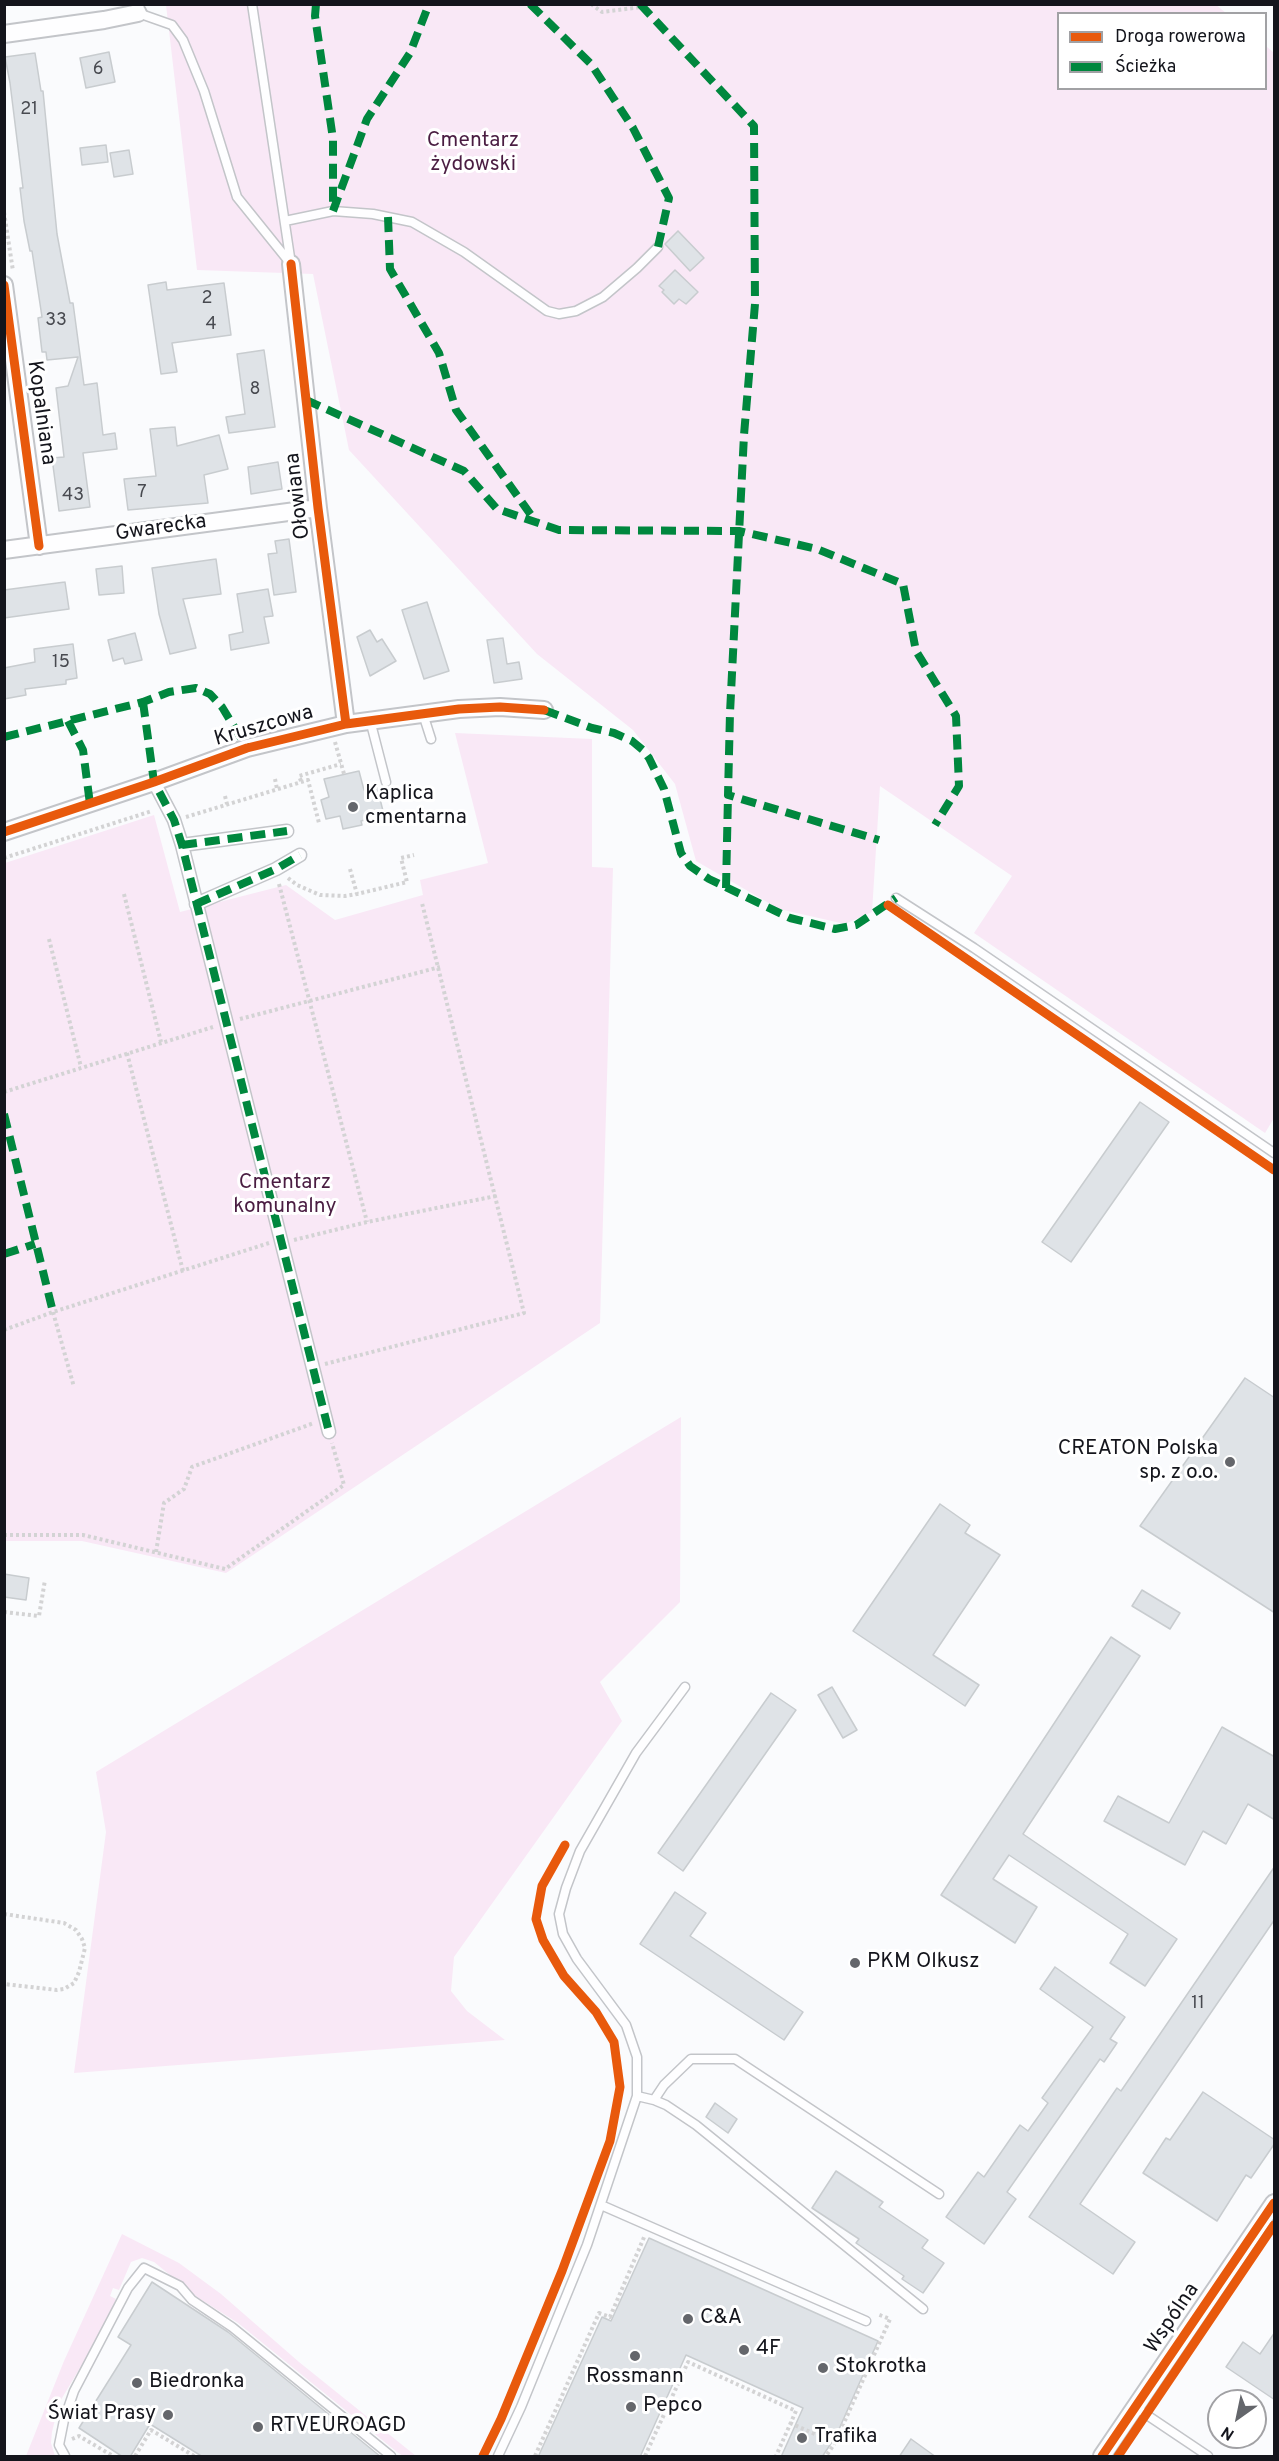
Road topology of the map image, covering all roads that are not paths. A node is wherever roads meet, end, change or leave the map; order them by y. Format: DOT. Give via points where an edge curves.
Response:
graph roads {
  1 [pos="252,4"];
  2 [pos="139,9"];
  3 [pos="4,34"];
  4 [pos="285,221"];
  5 [pos="657,247"];
  6 [pos="291,264"];
  7 [pos="4,285"];
  8 [pos="318,508"];
  9 [pos="39,546"];
  10 [pos="4,550"];
  11 [pos="544,710"];
  12 [pos="423,714"];
  13 [pos="370,720"];
  14 [pos="346,724"];
  15 [pos="430,739"];
  16 [pos="154,782"];
  17 [pos="386,782"];
  18 [pos="287,831"];
  19 [pos="4,832"];
  20 [pos="182,845"];
  21 [pos="300,855"];
  22 [pos="896,898"];
  23 [pos="196,904"];
  24 [pos="1275,1154"];
  25 [pos="329,1432"];
  26 [pos="685,1687"];
  27 [pos="637,2096"];
  28 [pos="654,2100"];
  29 [pos="939,2194"];
  30 [pos="1275,2203"];
  31 [pos="601,2205"];
  32 [pos="923,2309"];
  33 [pos="866,2321"];
  34 [pos="1136,2407"];
  35 [pos="65,2457"];
  36 [pos="391,2457"];
  37 [pos="498,2457"];
  38 [pos="1102,2457"];
  39 [pos="1208,2457"];
  1 -- 4 [label="lane"];
  2 -- 3 [label="street" via="104,20"];
  2 -- 6 [label="lane" via="172,25 183,40 204,91 237,197"];
  4 -- 5 [label="lane" via="333,211 412,222 559,314 576,311 603,297"];
  4 -- 6 [label="lane"];
  6 -- 8 [label="street, Ołowiana"];
  7 -- 9 [label="street, Kopalniana"];
  8 -- 9 [label="street, Gwarecka"];
  8 -- 14 [label="street, Ołowiana"];
  9 -- 10 [label="street, Gwarecka"];
  11 -- 12 [label="street, Kruszcowa" via="500,707"];
  12 -- 13 [label="street, Kruszcowa"];
  12 -- 15 [label="lane"];
  13 -- 14 [label="street, Kruszcowa"];
  13 -- 17 [label="lane"];
  14 -- 16 [label="street, Kruszcowa" via="247,748"];
  16 -- 19 [label="street, Kruszcowa"];
  16 -- 20 [label="street"];
  18 -- 20 [label="street"];
  20 -- 23 [label="street"];
  21 -- 23 [label="street"];
  22 -- 24 [label="lane"];
  23 -- 25 [label="street"];
  26 -- 27 [label="lane" via="636,1753 580,1851 559,1914 562,1935 626,2025 637,2057"];
  27 -- 28 [label="lane"];
  27 -- 31 [label="lane"];
  28 -- 29 [label="lane" via="691,2060 735,2059"];
  28 -- 32 [label="lane" via="705,2132"];
  30 -- 34 [label="street, Wspólna"];
  31 -- 33 [label="lane"];
  31 -- 37 [label="lane"];
  34 -- 38 [label="street, Wspólna"];
  34 -- 39 [label="lane"];
  35 -- 36 [label="lane" via="59,2445 74,2391 128,2288 144,2268 180,2286 192,2301 232,2327"];
}
